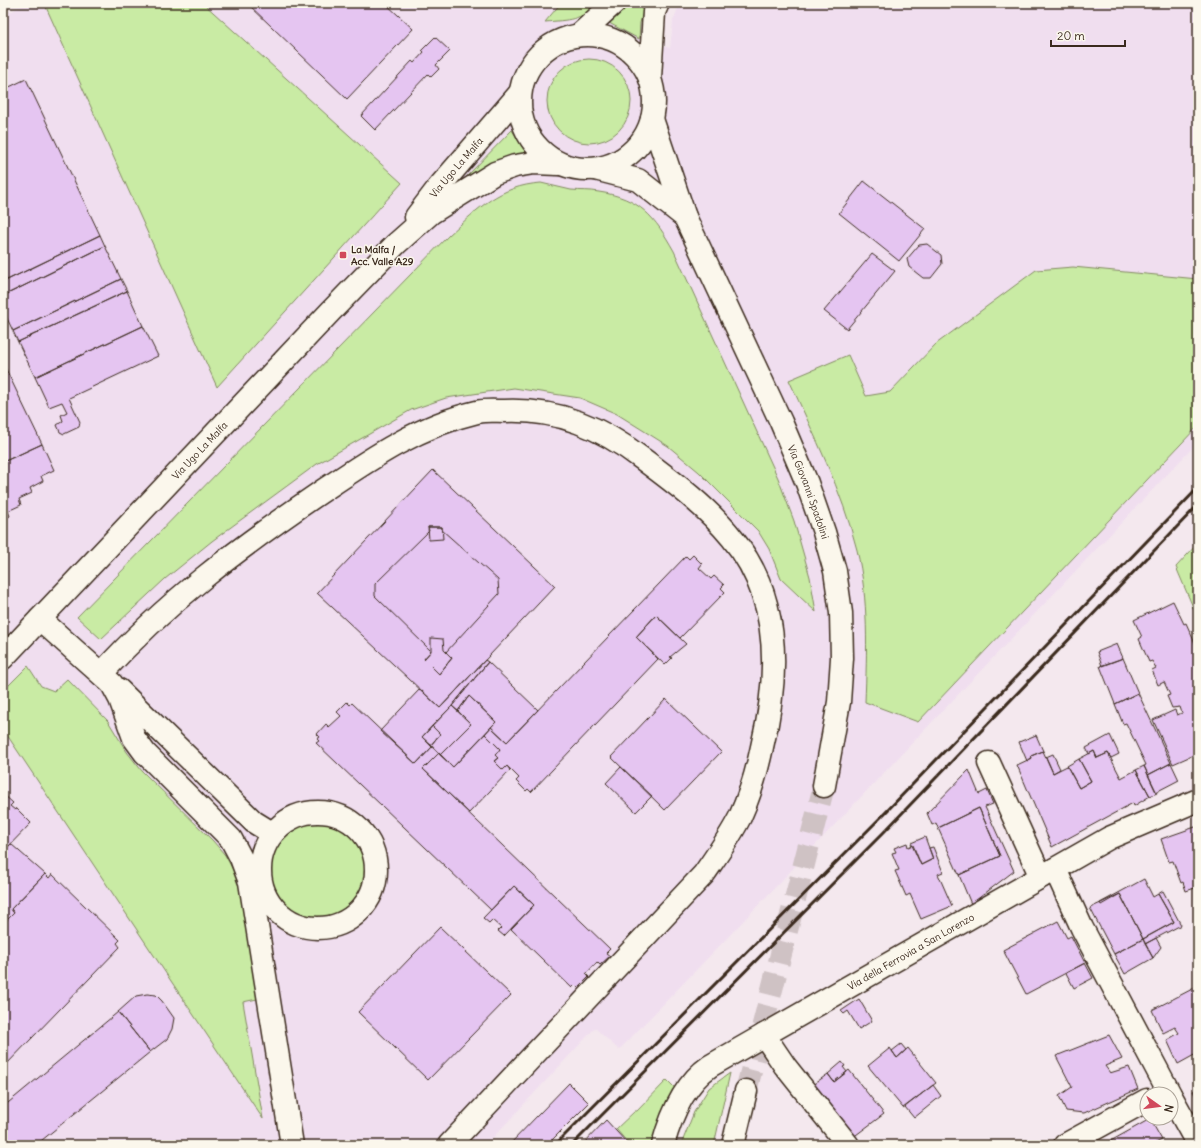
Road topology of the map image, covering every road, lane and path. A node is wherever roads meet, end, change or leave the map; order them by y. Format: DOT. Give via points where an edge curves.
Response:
graph roads {
  1 [pos="614,3"];
  2 [pos="658,3"];
  3 [pos="580,35"];
  4 [pos="650,78"];
  5 [pos="520,93"];
  6 [pos="652,119"];
  7 [pos="558,164"];
  8 [pos="595,169"];
  9 [pos="686,217"];
  10 [pos="396,244"];
  11 [pos="40,619"];
  12 [pos="3,658"];
  13 [pos="107,678"];
  14 [pos="989,763"];
  15 [pos="824,786"];
  16 [pos="1198,800"];
  17 [pos="274,831"];
  18 [pos="1048,873"];
  19 [pos="254,904"];
  20 [pos="292,925"];
  21 [pos="261,949"];
  22 [pos="764,1035"];
  23 [pos="1163,1086"];
  24 [pos="746,1091"];
  25 [pos="1139,1104"];
  26 [pos="1179,1113"];
  27 [pos="1192,1134"];
  28 [pos="292,1145"];
  29 [pos="449,1145"];
  30 [pos="663,1145"];
  31 [pos="733,1145"];
  32 [pos="848,1145"];
  33 [pos="1065,1145"];
  1 -- 3 [label="street"];
  2 -- 4 [label="street" via="654,12"];
  3 -- 4 [label="street" via="605,36 624,44 639,58"];
  3 -- 5 [label="street" via="560,40 544,52 528,70"];
  4 -- 6 [label="street"];
  5 -- 7 [label="street" via="522,117 530,137 538,148"];
  5 -- 10 [label="street, Via Ugo La Malfa" via="438,188"];
  6 -- 8 [label="street" via="634,147 612,163"];
  6 -- 9 [label="street, Via Giovanni Spadolini"];
  7 -- 8 [label="street"];
  7 -- 10 [label="street, Via Ugo La Malfa" via="534,163 495,173 431,213"];
  8 -- 9 [label="street" via="638,180"];
  9 -- 15 [label="street, Via Giovanni Spadolini" via="807,483 835,571 841,613 842,658 839,702"];
  10 -- 11 [label="street, Via Ugo La Malfa"];
  11 -- 12 [label="street, Via Ugo La Malfa"];
  11 -- 13 [label="street"];
  13 -- 17 [label="street" via="254,822"];
  13 -- 19 [label="street" via="120,700 134,738 145,753 231,839 250,882"];
  13 -- 29 [label="street" via="129,643 176,600 240,549 366,461 415,434 479,412 541,412 573,419 604,432 667,476 733,539 761,590 772,627 773,644 770,709 755,776 741,814 725,844 704,874"];
  14 -- 18 [label="street"];
  16 -- 18 [label="street, Via della Ferrovia a San Lorenzo" via="1129,828"];
  17 -- 20 [label="street" via="265,846 260,863 261,879 265,894 274,908"];
  17 -- 20 [label="street" via="287,820 320,810 337,814 353,822 366,834 374,850 377,867 375,884 369,899 359,912 332,927"];
  18 -- 22 [label="street, Via della Ferrovia a San Lorenzo"];
  18 -- 23 [label="street" via="1082,928"];
  19 -- 20 [label="street" via="265,918"];
  19 -- 21 [label="street"];
  20 -- 21 [label="street" via="272,929 264,937"];
  21 -- 28 [label="street"];
  22 -- 30 [label="street, Via della Ferrovia a San Lorenzo" via="701,1072 681,1099"];
  22 -- 32 [label="street" via="785,1066"];
  24 -- 31 [label="street"];
  25 -- 33 [label="street"];
  26 -- 27 [label="street"];
}
